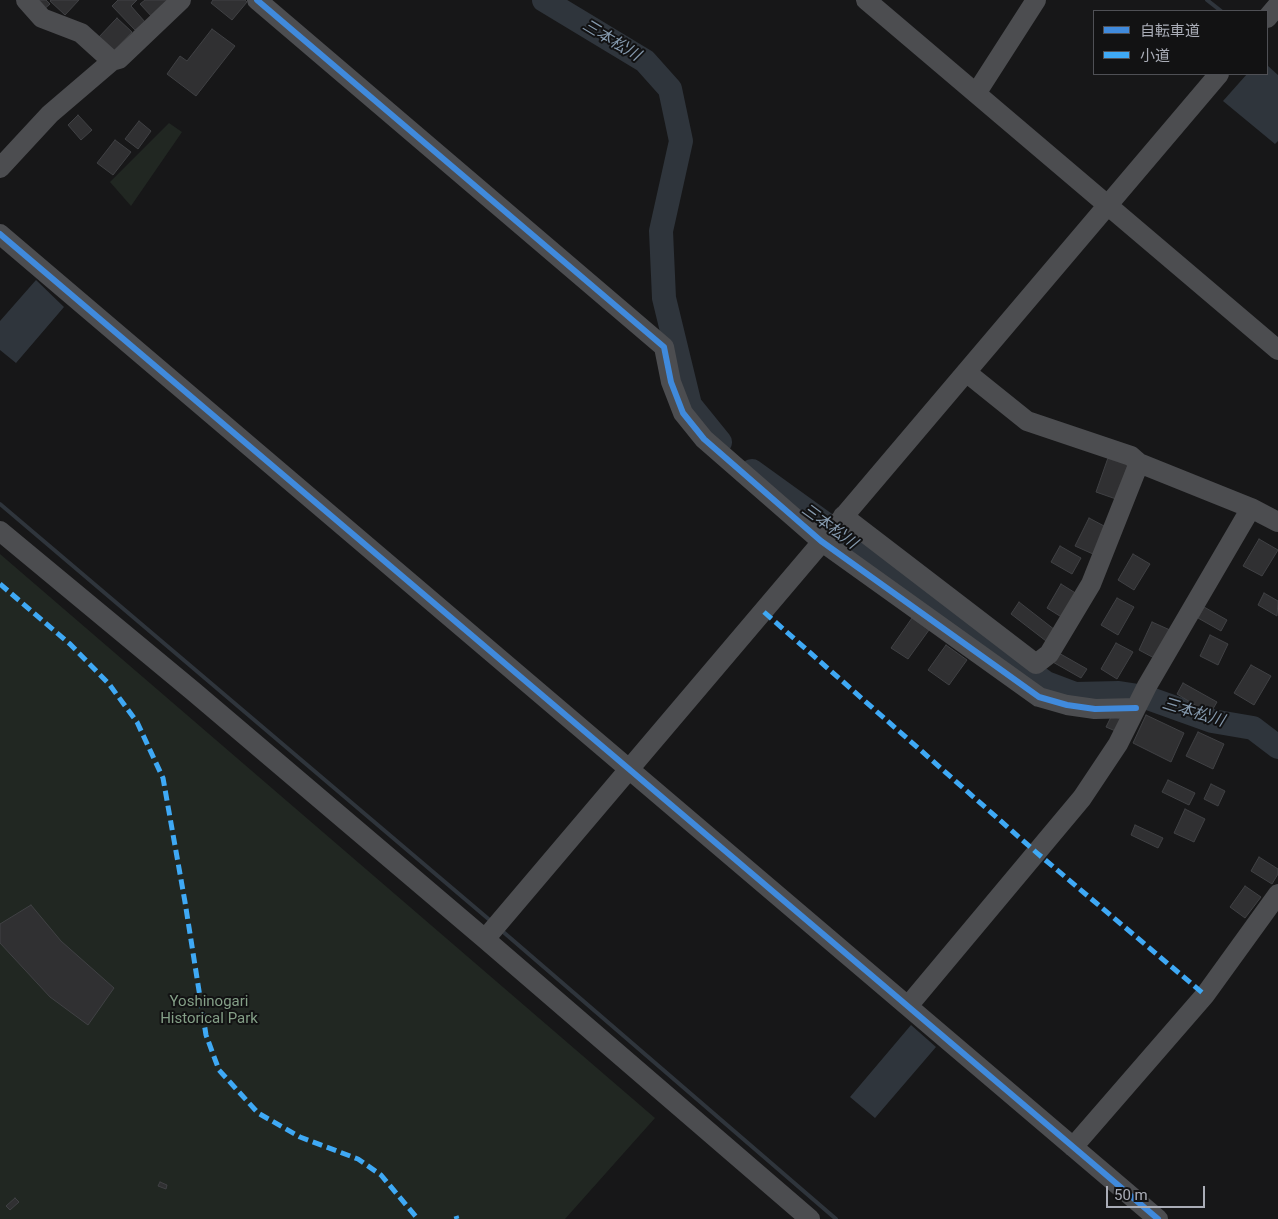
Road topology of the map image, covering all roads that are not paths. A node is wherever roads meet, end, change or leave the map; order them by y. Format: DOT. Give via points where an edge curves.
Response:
graph roads {
  1 [pos="26,0"];
  2 [pos="181,0"];
  3 [pos="257,0"];
  4 [pos="866,0"];
  5 [pos="1036,0"];
  6 [pos="1278,5"];
  7 [pos="1268,17"];
  8 [pos="112,61"];
  9 [pos="1218,75"];
  10 [pos="977,92"];
  11 [pos="0,168"];
  12 [pos="1105,206"];
  13 [pos="0,234"];
  14 [pos="1278,350"];
  15 [pos="966,372"];
  16 [pos="1139,463"];
  17 [pos="1251,508"];
  18 [pos="844,516"];
  19 [pos="1278,522"];
  20 [pos="0,531"];
  21 [pos="821,541"];
  22 [pos="1136,708"];
  23 [pos="629,768"];
  24 [pos="1278,894"];
  25 [pos="485,939"];
  26 [pos="908,1006"];
  27 [pos="1073,1147"];
  28 [pos="810,1219"];
  29 [pos="1158,1219"];
  1 -- 8 [label="street" via="42,18 81,33"];
  2 -- 8 [label="street" via="119,60"];
  3 -- 21 [label="street" via="664,347 671,382 683,413 704,439"];
  4 -- 10 [label="street"];
  5 -- 10 [label="street"];
  6 -- 7 [label="street"];
  8 -- 11 [label="street" via="50,114"];
  9 -- 12 [label="street"];
  10 -- 12 [label="street"];
  12 -- 14 [label="street"];
  12 -- 15 [label="street"];
  13 -- 23 [label="street"];
  15 -- 16 [label="street" via="1027,421 1131,456"];
  15 -- 18 [label="street"];
  16 -- 17 [label="street"];
  16 -- 18 [label="street" via="1091,584 1048,654 1036,664"];
  17 -- 19 [label="street"];
  17 -- 22 [label="street"];
  18 -- 21 [label="street"];
  20 -- 25 [label="street"];
  21 -- 22 [label="street" via="1039,697 1095,709"];
  21 -- 23 [label="street"];
  22 -- 26 [label="street" via="1118,744 1082,798"];
  23 -- 25 [label="street"];
  23 -- 26 [label="street"];
  24 -- 27 [label="street" via="1205,995"];
  25 -- 28 [label="street"];
  26 -- 27 [label="street"];
  27 -- 29 [label="street"];
}
